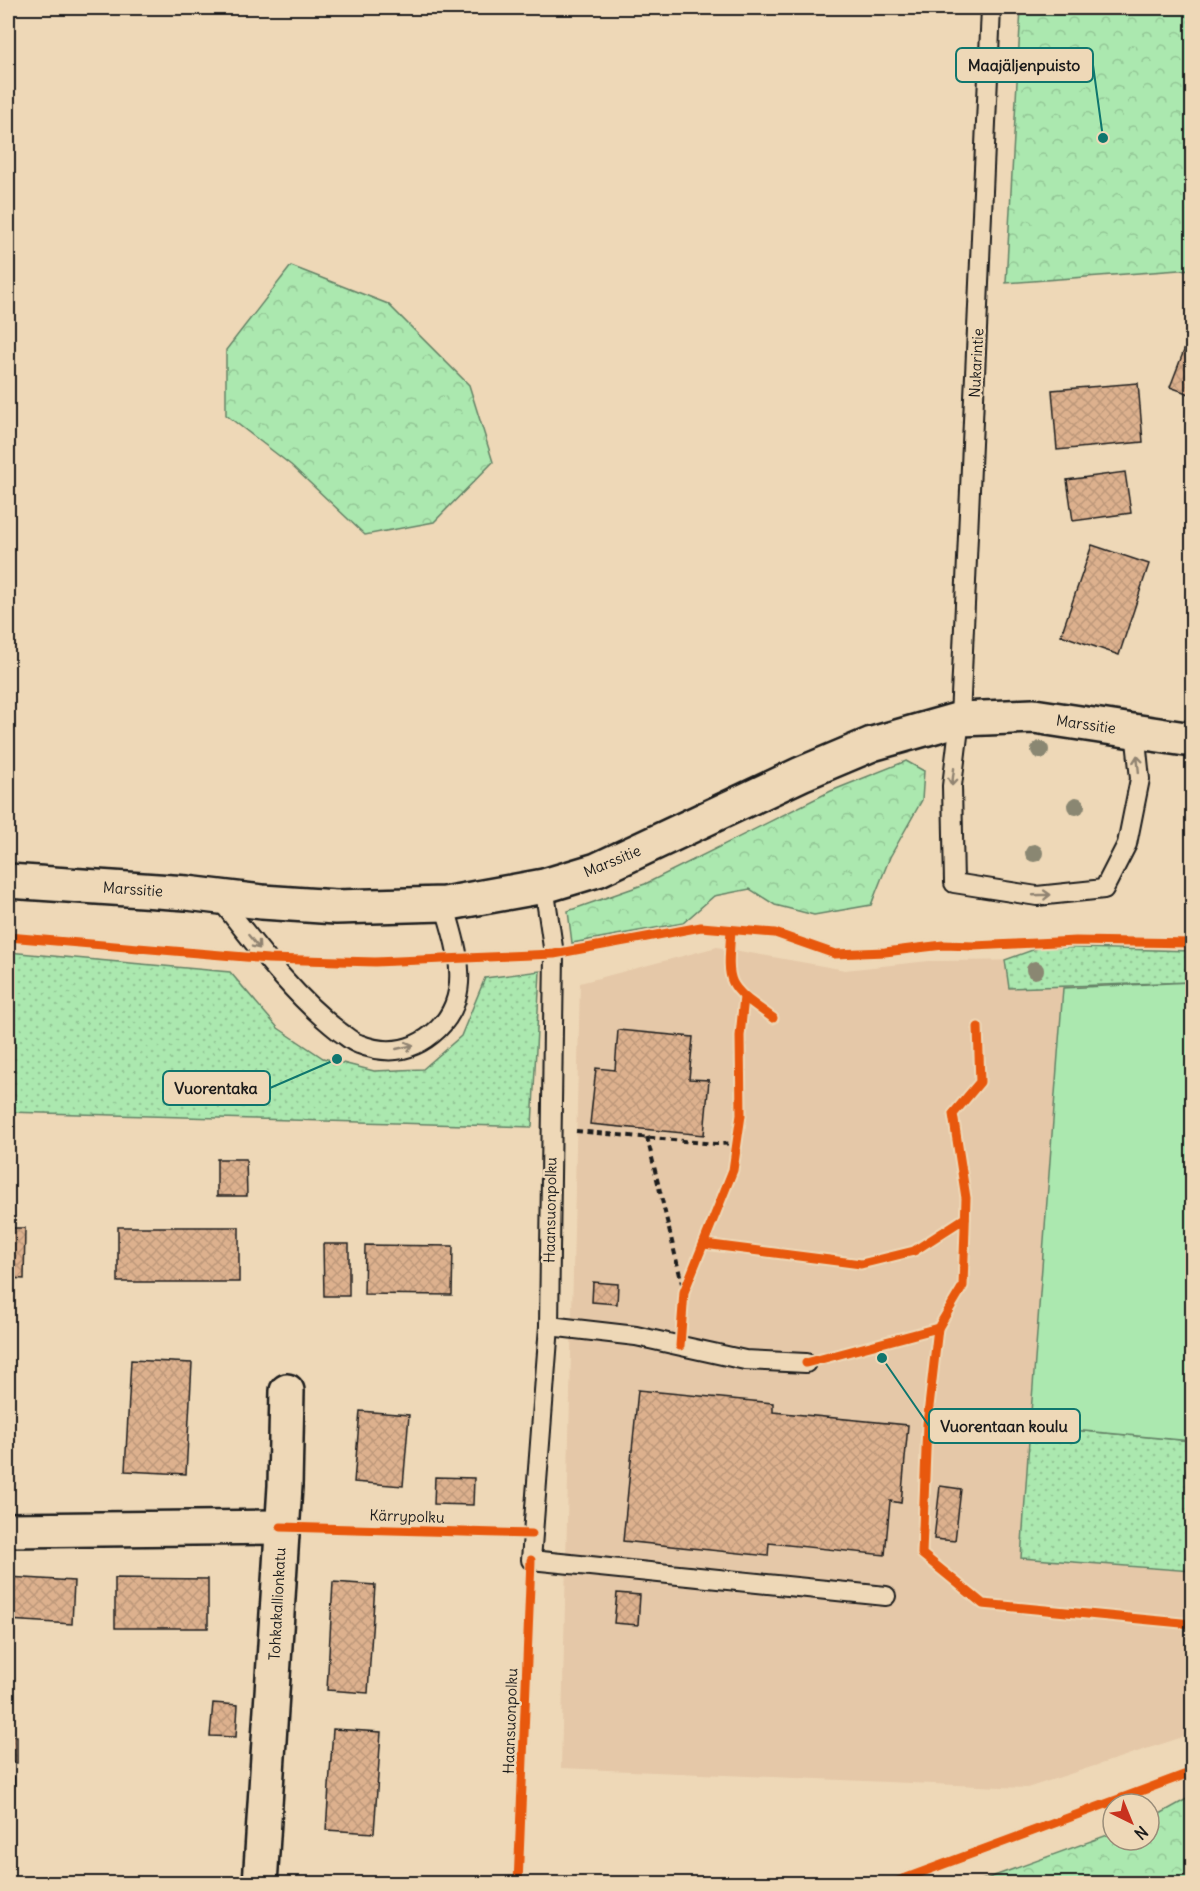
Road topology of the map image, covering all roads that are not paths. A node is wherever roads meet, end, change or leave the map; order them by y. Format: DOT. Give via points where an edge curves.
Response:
graph roads {
  1 [pos="991,8"];
  2 [pos="960,718"];
  3 [pos="1135,730"];
  4 [pos="1192,740"];
  5 [pos="8,881"];
  6 [pos="544,886"];
  7 [pos="218,897"];
  8 [pos="444,904"];
  9 [pos="549,1326"];
  10 [pos="806,1363"];
  11 [pos="287,1390"];
  12 [pos="282,1527"];
  13 [pos="8,1530"];
  14 [pos="885,1596"];
  15 [pos="260,1884"];
  1 -- 2 [label="lane, Nukarintie"];
  2 -- 3 [label="main road, Marssitie" via="1034,716"];
  2 -- 3 [label="lane, one-way" via="952,786 954,883 1037,896 1104,889 1127,844 1140,780"];
  2 -- 6 [label="main road, Marssitie" via="872,744 597,870"];
  3 -- 4 [label="main road, Marssitie"];
  5 -- 7 [label="main road, Marssitie"];
  6 -- 8 [label="main road, Marssitie"];
  6 -- 9 [label="lane, Haansuonpolku" via="554,954"];
  7 -- 8 [label="main road, Marssitie" via="336,907"];
  7 -- 8 [label="lane, one-way" via="317,1014 357,1044 387,1051 422,1043 444,1023 459,992 460,958"];
  9 -- 10 [label="lane" via="636,1336 745,1360"];
  9 -- 14 [label="lane, Haansuonpolku" via="531,1560"];
  11 -- 12 [label="main road"];
  12 -- 13 [label="main road, Tohkakallionkatu"];
  12 -- 15 [label="main road, Tohkakallionkatu"];
}
